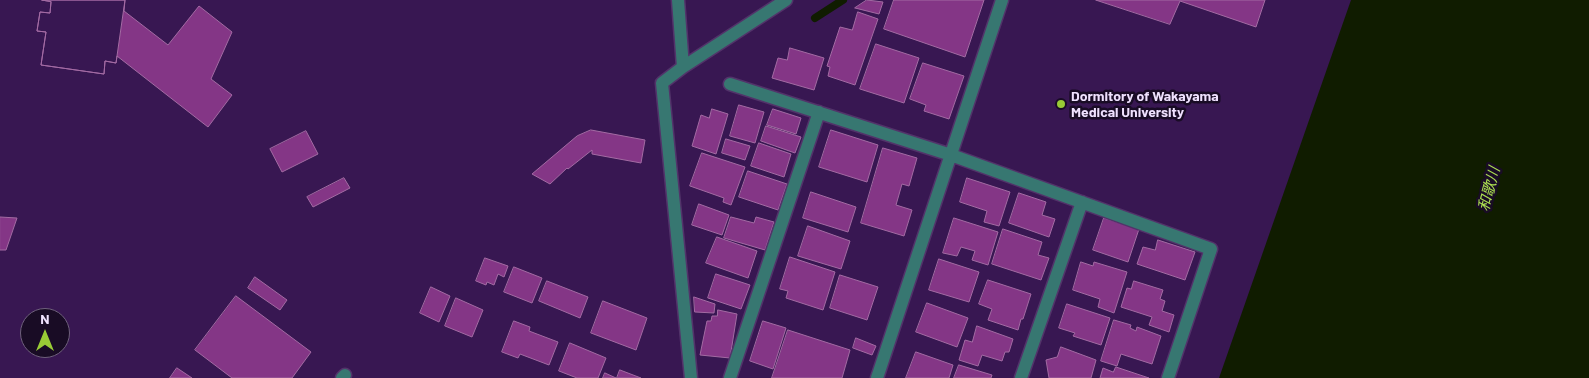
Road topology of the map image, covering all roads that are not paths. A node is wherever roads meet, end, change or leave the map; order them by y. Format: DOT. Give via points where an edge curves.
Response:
graph roads {
  1 [pos="678,0"];
  2 [pos="786,0"];
  3 [pos="1002,0"];
  4 [pos="683,67"];
  5 [pos="730,84"];
  6 [pos="820,112"];
  7 [pos="950,155"];
  8 [pos="1082,202"];
  9 [pos="691,378"];
  10 [pos="730,378"];
  11 [pos="877,378"];
  12 [pos="1021,378"];
  13 [pos="1168,378"];
  1 -- 4 [label="street"];
  2 -- 4 [label="street"];
  3 -- 7 [label="street"];
  4 -- 9 [label="street" via="662,83"];
  5 -- 6 [label="street"];
  6 -- 7 [label="street"];
  6 -- 10 [label="street"];
  7 -- 8 [label="street"];
  7 -- 11 [label="street"];
  8 -- 12 [label="street"];
  8 -- 13 [label="street" via="1211,249"];
}
